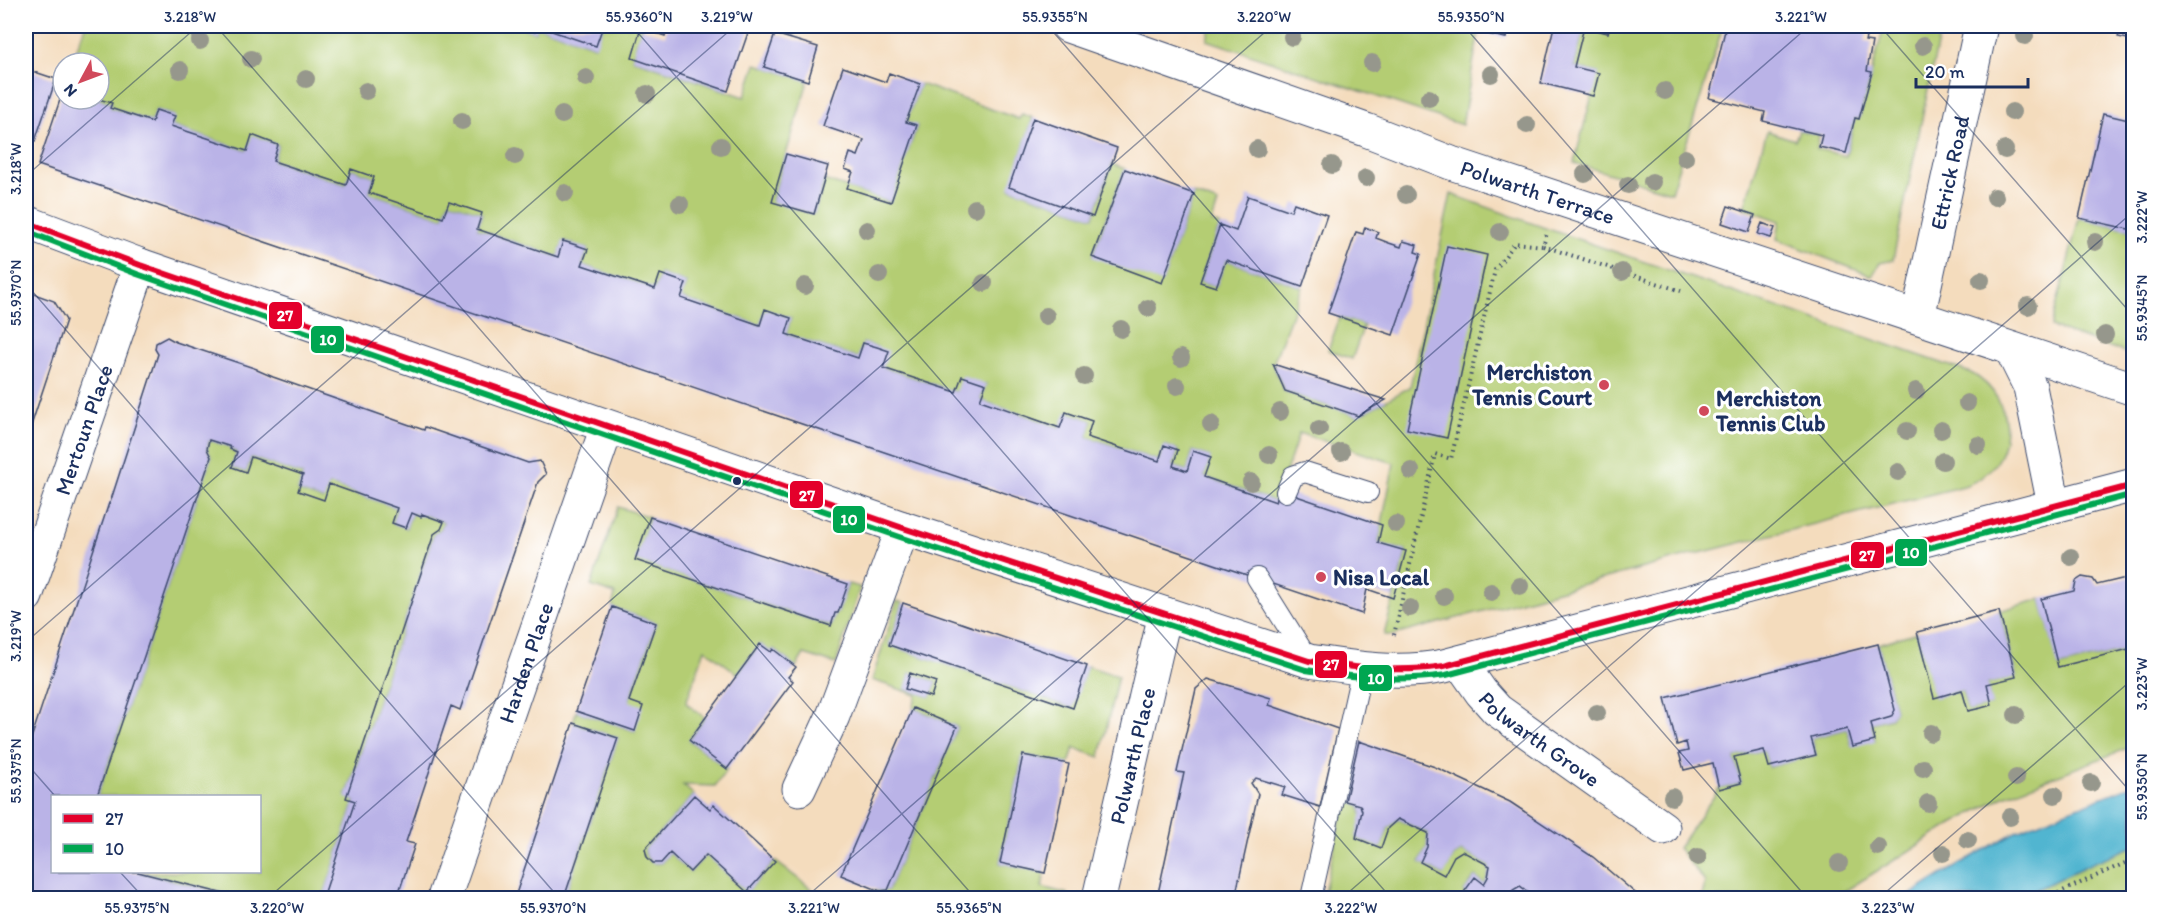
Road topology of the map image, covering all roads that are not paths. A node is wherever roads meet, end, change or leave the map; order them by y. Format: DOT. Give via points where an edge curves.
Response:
graph roads {
  1 [pos="1068,26"];
  2 [pos="1981,26"];
  3 [pos="1122,35"];
  4 [pos="26,222"];
  5 [pos="140,265"];
  6 [pos="1918,317"];
  7 [pos="2012,349"];
  8 [pos="2133,389"];
  9 [pos="607,427"];
  10 [pos="2133,486"];
  11 [pos="1286,492"];
  12 [pos="1368,492"];
  13 [pos="2054,506"];
  14 [pos="903,528"];
  15 [pos="1257,578"];
  16 [pos="26,596"];
  17 [pos="1165,614"];
  18 [pos="1309,661"];
  19 [pos="1460,662"];
  20 [pos="1362,669"];
  21 [pos="799,789"];
  22 [pos="1662,828"];
  23 [pos="444,898"];
  24 [pos="1098,898"];
  25 [pos="1311,898"];
  1 -- 3 [label="street, Polwarth Terrace"];
  2 -- 6 [label="street, Ettrick Road"];
  3 -- 6 [label="street, Polwarth Terrace" via="1451,163"];
  4 -- 5 [label="street"];
  5 -- 9 [label="street"];
  5 -- 16 [label="street, Mertoun Place"];
  6 -- 7 [label="street, Polwarth Terrace"];
  7 -- 8 [label="street, Polwarth Terrace"];
  7 -- 13 [label="street" via="2030,387"];
  9 -- 14 [label="street"];
  9 -- 23 [label="street, Harden Place"];
  10 -- 13 [label="street"];
  11 -- 12 [label="lane" via="1293,476 1305,472"];
  13 -- 19 [label="street, Polwarth Grove"];
  14 -- 17 [label="street"];
  14 -- 21 [label="street" via="833,716"];
  15 -- 18 [label="lane"];
  17 -- 18 [label="street"];
  17 -- 24 [label="street, Polwarth Place"];
  18 -- 20 [label="street"];
  19 -- 20 [label="street" via="1408,671"];
  19 -- 22 [label="street, Polwarth Grove" via="1497,710"];
  20 -- 25 [label="lane"];
}
